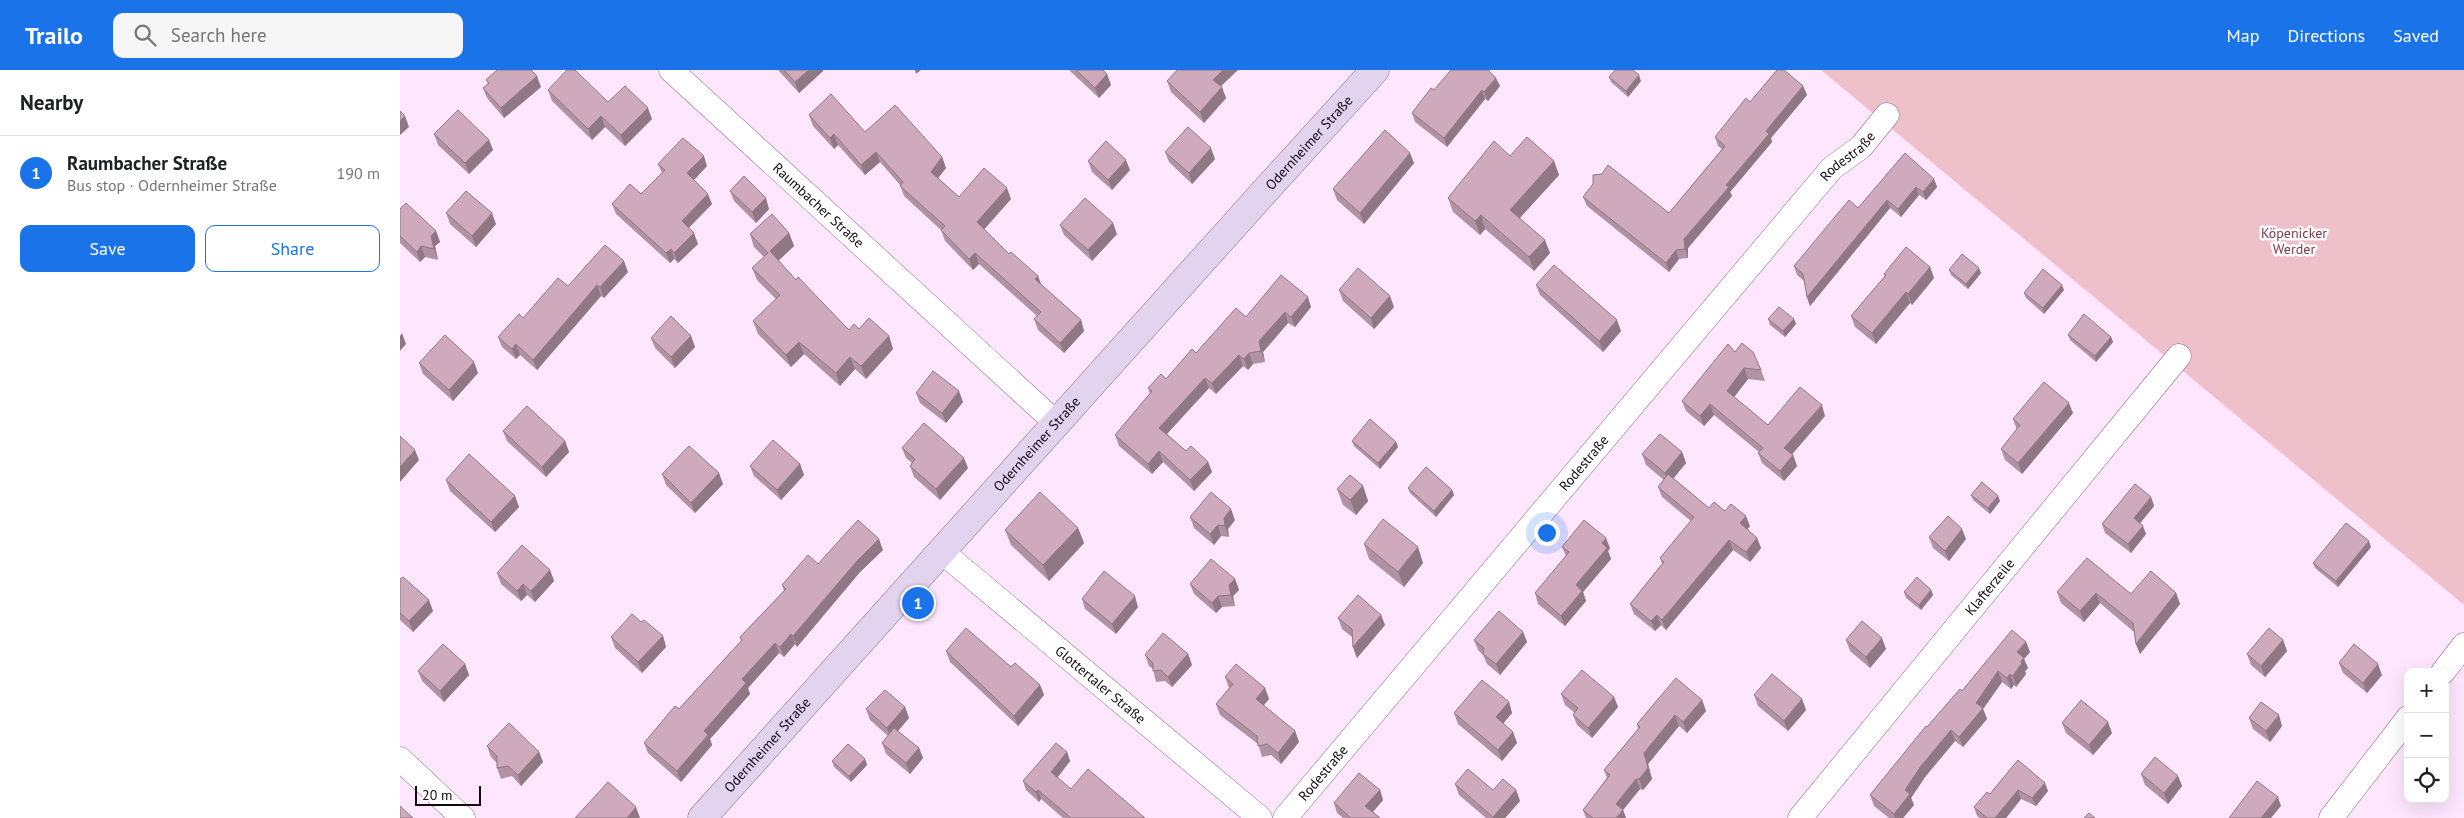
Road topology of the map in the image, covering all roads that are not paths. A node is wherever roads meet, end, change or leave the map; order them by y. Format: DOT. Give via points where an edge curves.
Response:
graph roads {
  1 [pos="671,70"];
  2 [pos="1375,70"];
  3 [pos="1887,115"];
  4 [pos="2179,356"];
  5 [pos="1055,422"];
  6 [pos="941,551"];
  7 [pos="2464,645"];
  8 [pos="2447,668"];
  9 [pos="2404,723"];
  10 [pos="400,759"];
  11 [pos="463,818"];
  12 [pos="702,818"];
  13 [pos="1260,818"];
  14 [pos="1285,818"];
  15 [pos="1800,818"];
  16 [pos="2331,818"];
  1 -- 5 [label="street, Raumbacher Straße"];
  2 -- 5 [label="street, Odernheimer Straße"];
  3 -- 14 [label="street, Rodestraße" via="1862,147 1832,168"];
  4 -- 15 [label="street, Klafterzeile"];
  5 -- 6 [label="street, Odernheimer Straße"];
  6 -- 12 [label="street, Odernheimer Straße"];
  6 -- 13 [label="street, Glottertaler Straße"];
  7 -- 8 [label="street"];
  9 -- 16 [label="street"];
  10 -- 11 [label="street"];
}
